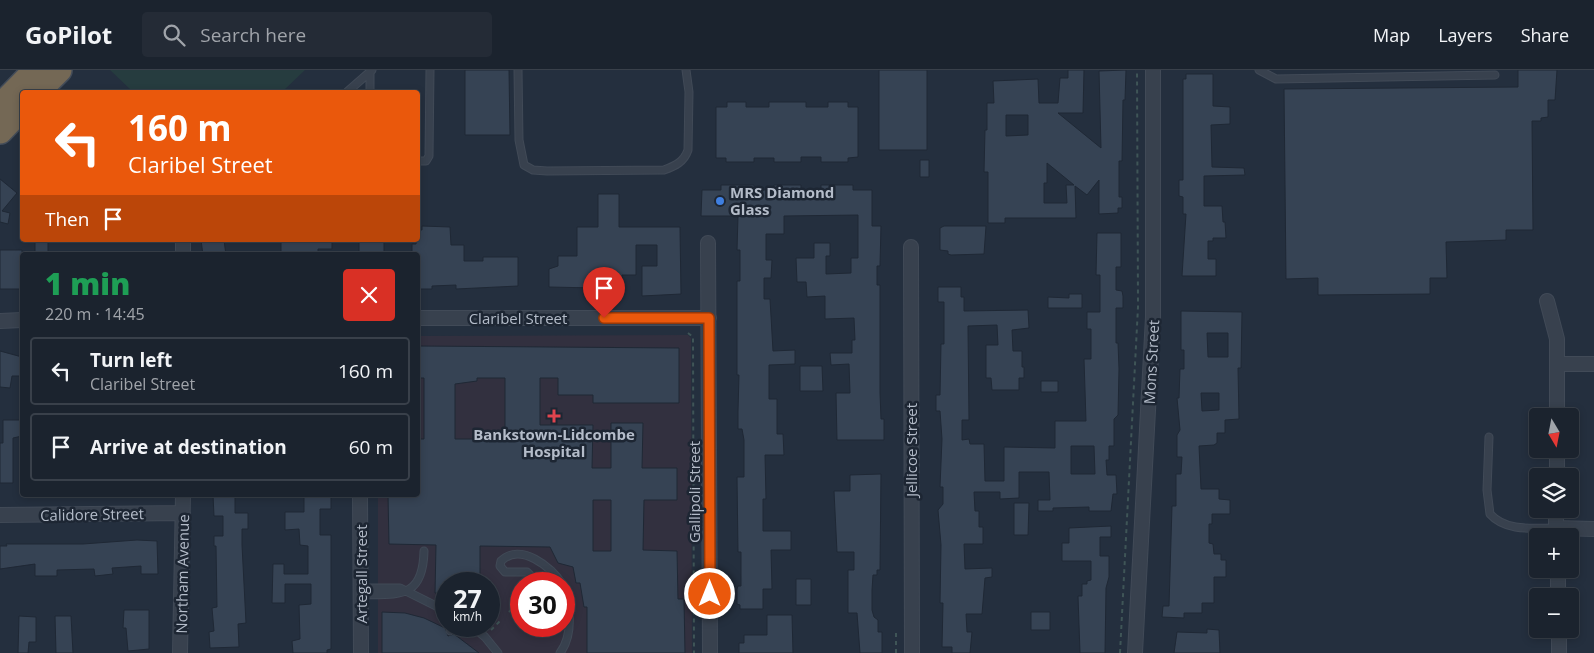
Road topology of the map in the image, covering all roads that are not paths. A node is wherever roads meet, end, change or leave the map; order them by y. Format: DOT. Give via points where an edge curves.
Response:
graph roads {
  1 [pos="36,70"];
  2 [pos="59,70"];
  3 [pos="430,70"];
  4 [pos="518,70"];
  5 [pos="686,70"];
  6 [pos="1152,70"];
  7 [pos="1259,70"];
  8 [pos="371,71"];
  9 [pos="1495,75"];
  10 [pos="39,90"];
  11 [pos="349,90"];
  12 [pos="370,90"];
  13 [pos="0,106"];
  14 [pos="20,110"];
  15 [pos="0,131"];
  16 [pos="420,162"];
  17 [pos="708,244"];
  18 [pos="911,247"];
  19 [pos="1547,301"];
  20 [pos="420,318"];
  21 [pos="709,318"];
  22 [pos="0,320"];
  23 [pos="20,320"];
  24 [pos="1558,364"];
  25 [pos="1594,364"];
  26 [pos="1557,408"];
  27 [pos="1489,437"];
  28 [pos="183,497"];
  29 [pos="360,497"];
  30 [pos="183,513"];
  31 [pos="0,514"];
  32 [pos="1529,529"];
  33 [pos="1594,529"];
  34 [pos="1579,530"];
  35 [pos="424,551"];
  36 [pos="526,572"];
  37 [pos="553,572"];
  38 [pos="361,591"];
  39 [pos="406,591"];
  40 [pos="435,605"];
  41 [pos="484,637"];
  42 [pos="567,637"];
  43 [pos="1559,638"];
  44 [pos="180,653"];
  45 [pos="361,653"];
  46 [pos="498,653"];
  47 [pos="560,653"];
  48 [pos="710,653"];
  49 [pos="912,653"];
  50 [pos="1136,653"];
  51 [pos="1559,653"];
  1 -- 13 [label="highway"];
  2 -- 10 [label="highway"];
  3 -- 16 [label="lane" via="429,156 426,161"];
  4 -- 5 [label="lane" via="519,140 524,165 533,170 557,171 664,170 680,162 688,150 690,92"];
  6 -- 50 [label="street, Mons Street" via="1153,317"];
  7 -- 9 [label="lane" via="1276,79"];
  8 -- 11 [label="lane"];
  8 -- 12 [label="lane"];
  14 -- 15 [label="highway"];
  17 -- 21 [label="street, Gallipoli Street"];
  18 -- 49 [label="street, Jellicoe Street"];
  19 -- 24 [label="street" via="1557,339"];
  20 -- 21 [label="street, Claribel Street"];
  21 -- 48 [label="street, Gallipoli Street"];
  22 -- 23 [label="street"];
  24 -- 25 [label="street"];
  24 -- 26 [label="street"];
  27 -- 32 [label="lane" via="1487,490 1490,514 1500,522"];
  28 -- 30 [label="street, Northam Avenue"];
  29 -- 38 [label="street, Artegall Street"];
  30 -- 31 [label="street, Calidore Street"];
  30 -- 44 [label="street, Northam Avenue"];
  33 -- 34 [label="street"];
  35 -- 39 [label="lane" via="422,576"];
  36 -- 37 [label="lane" via="502,570 501,561 512,556 536,558"];
  38 -- 39 [label="lane" via="400,588"];
  38 -- 45 [label="street, Artegall Street"];
  39 -- 40 [label="lane"];
  41 -- 46 [label="lane"];
  42 -- 47 [label="lane"];
  43 -- 51 [label="street"];
}
